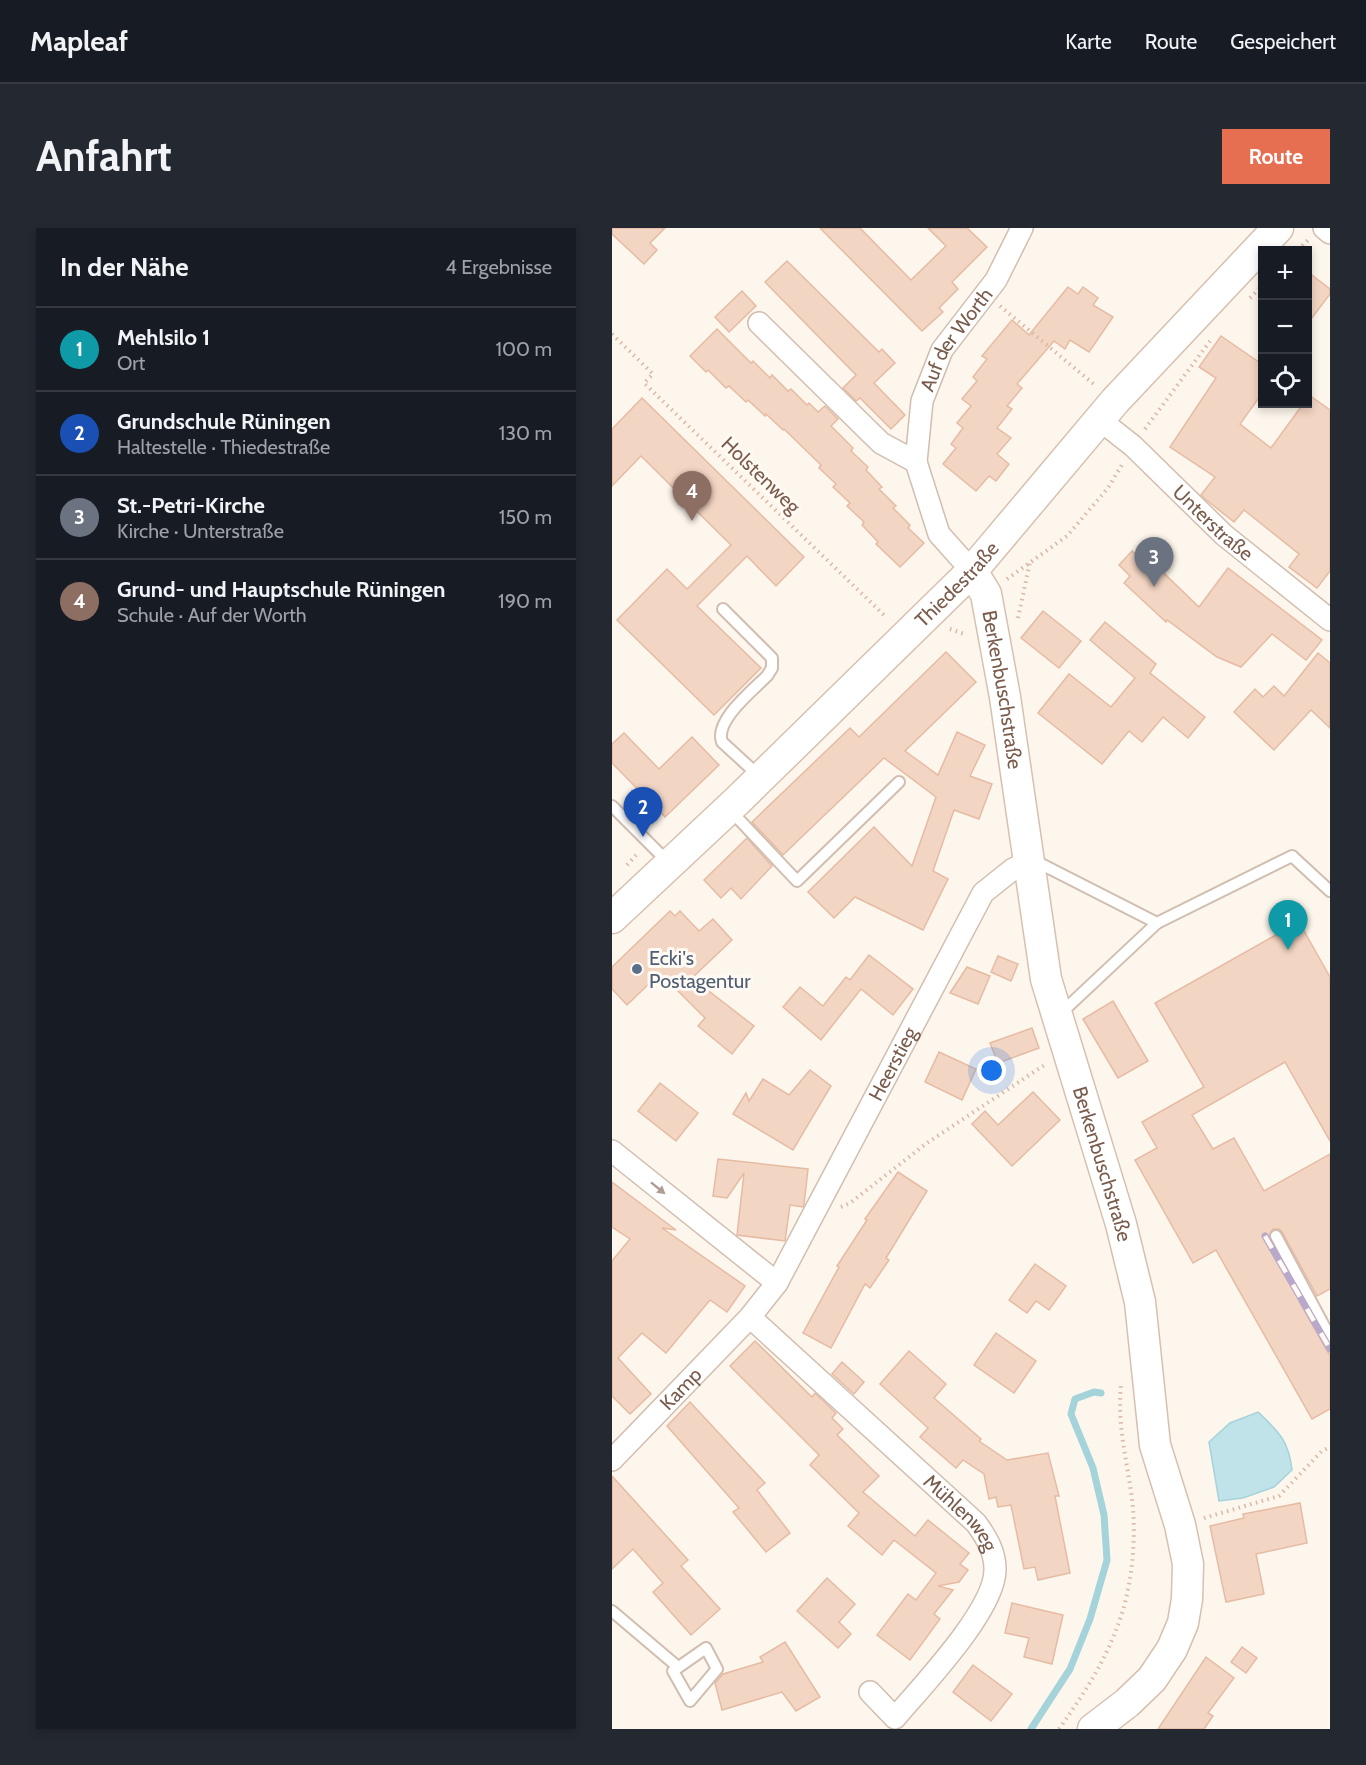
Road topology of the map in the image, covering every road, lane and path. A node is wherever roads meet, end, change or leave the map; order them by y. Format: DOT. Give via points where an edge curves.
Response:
graph roads {
  1 [pos="1022,228"];
  2 [pos="1278,228"];
  3 [pos="1324,228"];
  4 [pos="1330,233"];
  5 [pos="985,294"];
  6 [pos="759,323"];
  7 [pos="612,334"];
  8 [pos="1107,411"];
  9 [pos="916,462"];
  10 [pos="972,571"];
  11 [pos="723,609"];
  12 [pos="1330,620"];
  13 [pos="906,636"];
  14 [pos="761,778"];
  15 [pos="899,782"];
  16 [pos="612,806"];
  17 [pos="729,809"];
  18 [pos="1028,862"];
  19 [pos="669,863"];
  20 [pos="1330,891"];
  21 [pos="612,918"];
  22 [pos="1157,923"];
  23 [pos="1056,1016"];
  24 [pos="1053,1059"];
  25 [pos="612,1151"];
  26 [pos="809,1221"];
  27 [pos="1276,1236"];
  28 [pos="777,1283"];
  29 [pos="750,1317"];
  30 [pos="1330,1337"];
  31 [pos="1122,1377"];
  32 [pos="1330,1448"];
  33 [pos="612,1460"];
  34 [pos="1179,1525"];
  35 [pos="612,1611"];
  36 [pos="678,1667"];
  37 [pos="870,1692"];
  38 [pos="1059,1729"];
  39 [pos="1093,1729"];
  1 -- 5 [label="street, Auf der Worth"];
  2 -- 8 [label="street, Thiedestraße"];
  3 -- 4 [label="street"];
  5 -- 8 [label="path"];
  5 -- 9 [label="street, Auf der Worth" via="942,350 922,401"];
  6 -- 9 [label="street" via="881,443"];
  7 -- 13 [label="path, Holstenweg" via="653,374 644,383"];
  8 -- 10 [label="street, Thiedestraße"];
  8 -- 12 [label="street, Unterstraße" via="1133,446 1224,535"];
  9 -- 10 [label="street, Auf der Worth" via="939,534"];
  10 -- 13 [label="street, Thiedestraße"];
  10 -- 18 [label="street, Berkenbuschstraße" via="986,594"];
  11 -- 14 [label="lane" via="772,658 772,668 724,721 720,734 722,741"];
  13 -- 14 [label="street, Thiedestraße"];
  14 -- 17 [label="street, Thiedestraße"];
  15 -- 17 [label="lane" via="796,882"];
  16 -- 19 [label="lane"];
  17 -- 19 [label="street, Thiedestraße"];
  18 -- 22 [label="lane" via="1043,865"];
  18 -- 23 [label="street, Berkenbuschstraße" via="1046,979"];
  18 -- 26 [label="street, Heerstieg" via="983,893"];
  19 -- 21 [label="street, Thiedestraße"];
  20 -- 22 [label="lane" via="1292,856"];
  22 -- 23 [label="lane"];
  23 -- 34 [label="street, Berkenbuschstraße" via="1121,1224 1140,1302 1155,1445"];
  24 -- 26 [label="path" via="927,1143 850,1203"];
  25 -- 28 [label="street, one-way"];
  26 -- 28 [label="street, Heerstieg"];
  27 -- 30 [label="lane"];
  28 -- 29 [label="street, Heerstieg"];
  29 -- 33 [label="street, Kamp"];
  29 -- 37 [label="street, Mühlenweg" via="976,1523 988,1539 995,1571 992,1588 966,1632 895,1718"];
  31 -- 38 [label="path" via="1119,1408 1135,1535 1129,1582 1117,1629 1087,1688"];
  32 -- 34 [label="path" via="1322,1451 1279,1496"];
  34 -- 39 [label="street, Berkenbuschstraße" via="1188,1564 1183,1623 1152,1679"];
  35 -- 36 [label="lane"];
  36 -- 36 [label="lane" via="673,1671 690,1701 717,1669 706,1648"];
}
